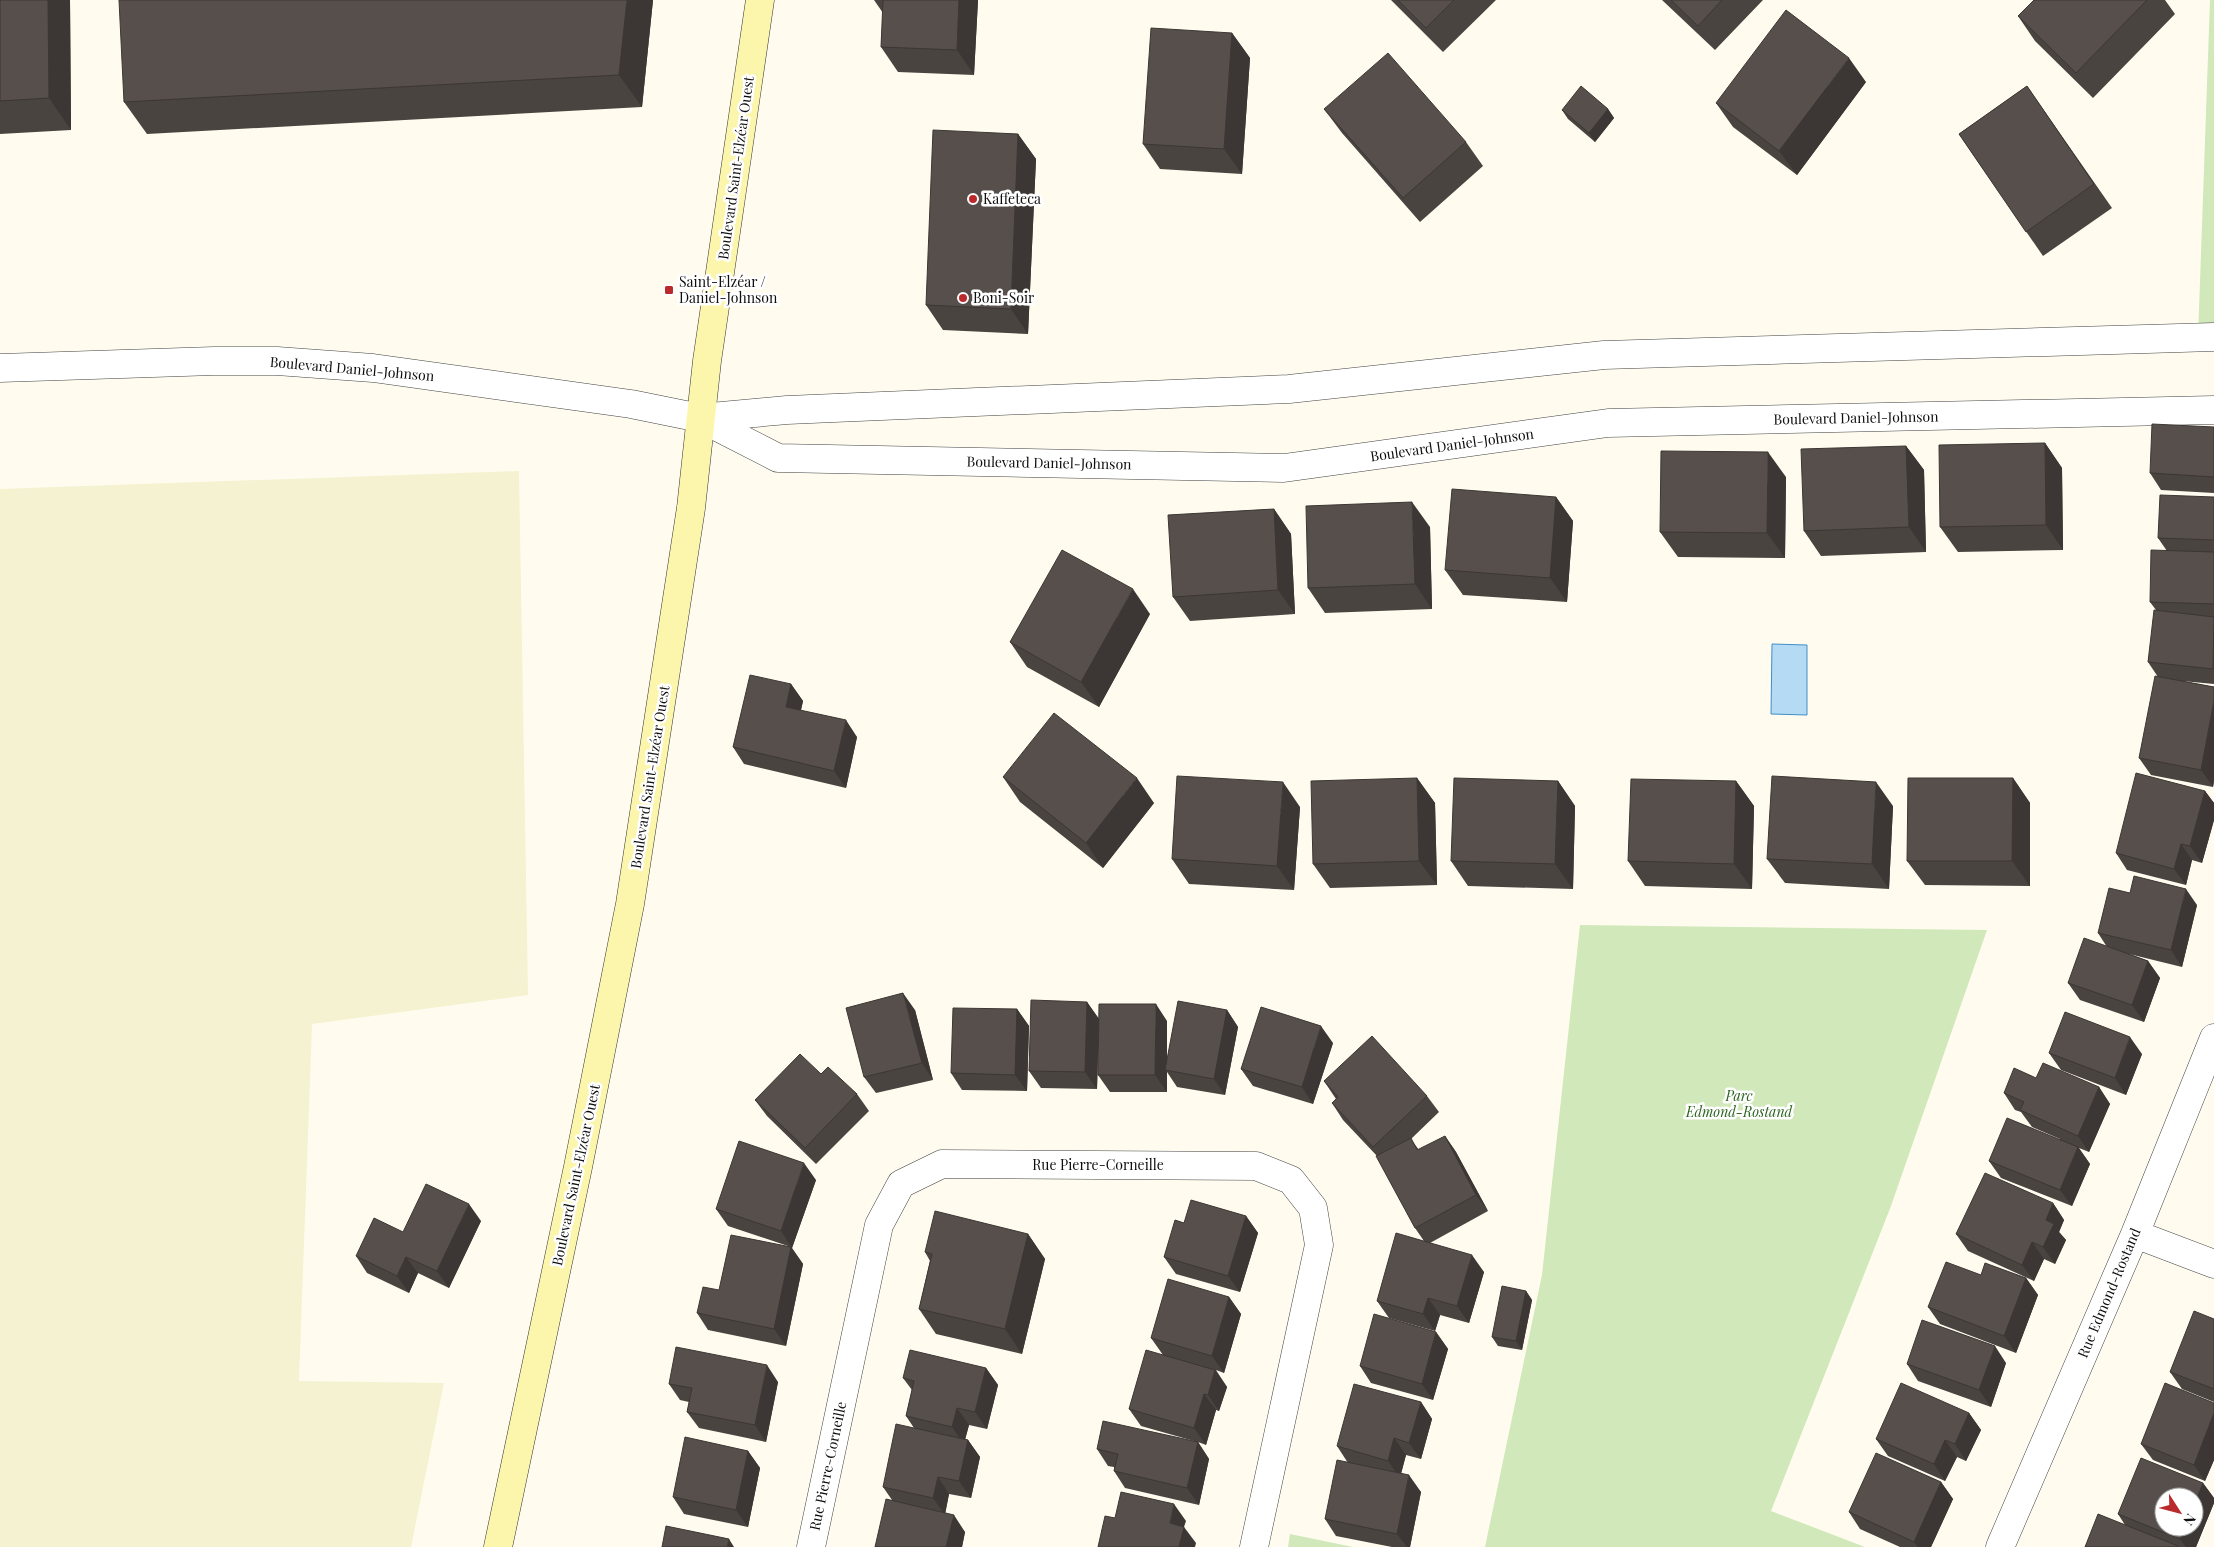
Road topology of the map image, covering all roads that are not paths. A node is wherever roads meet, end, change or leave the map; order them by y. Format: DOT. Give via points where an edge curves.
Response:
graph roads {
  1 [pos="760,0"];
  2 [pos="2214,337"];
  3 [pos="0,368"];
  4 [pos="2214,410"];
  5 [pos="700,418"];
  6 [pos="2214,1038"];
  7 [pos="2135,1234"];
  8 [pos="2214,1264"];
  9 [pos="498,1547"];
  10 [pos="810,1547"];
  11 [pos="1254,1547"];
  12 [pos="2000,1547"];
  1 -- 5 [label="street, Boulevard Saint-Elzéar Ouest"];
  2 -- 5 [label="street, Boulevard Daniel-Johnson" via="1604,355 1288,389 787,410"];
  3 -- 5 [label="street, Boulevard Daniel-Johnson" via="214,361 354,366 631,404"];
  4 -- 5 [label="street, Boulevard Daniel-Johnson" via="1608,423 1284,468 778,458"];
  5 -- 9 [label="street, Boulevard Saint-Elzéar Ouest" via="691,508 630,904"];
  6 -- 7 [label="street, Rue Edmond-Rostand"];
  7 -- 8 [label="street"];
  7 -- 12 [label="street, Rue Edmond-Rostand"];
  10 -- 11 [label="street, Rue Pierre-Corneille" via="879,1225 901,1184 942,1164 951,1164 1256,1166 1291,1180 1313,1208 1319,1245"];
}
